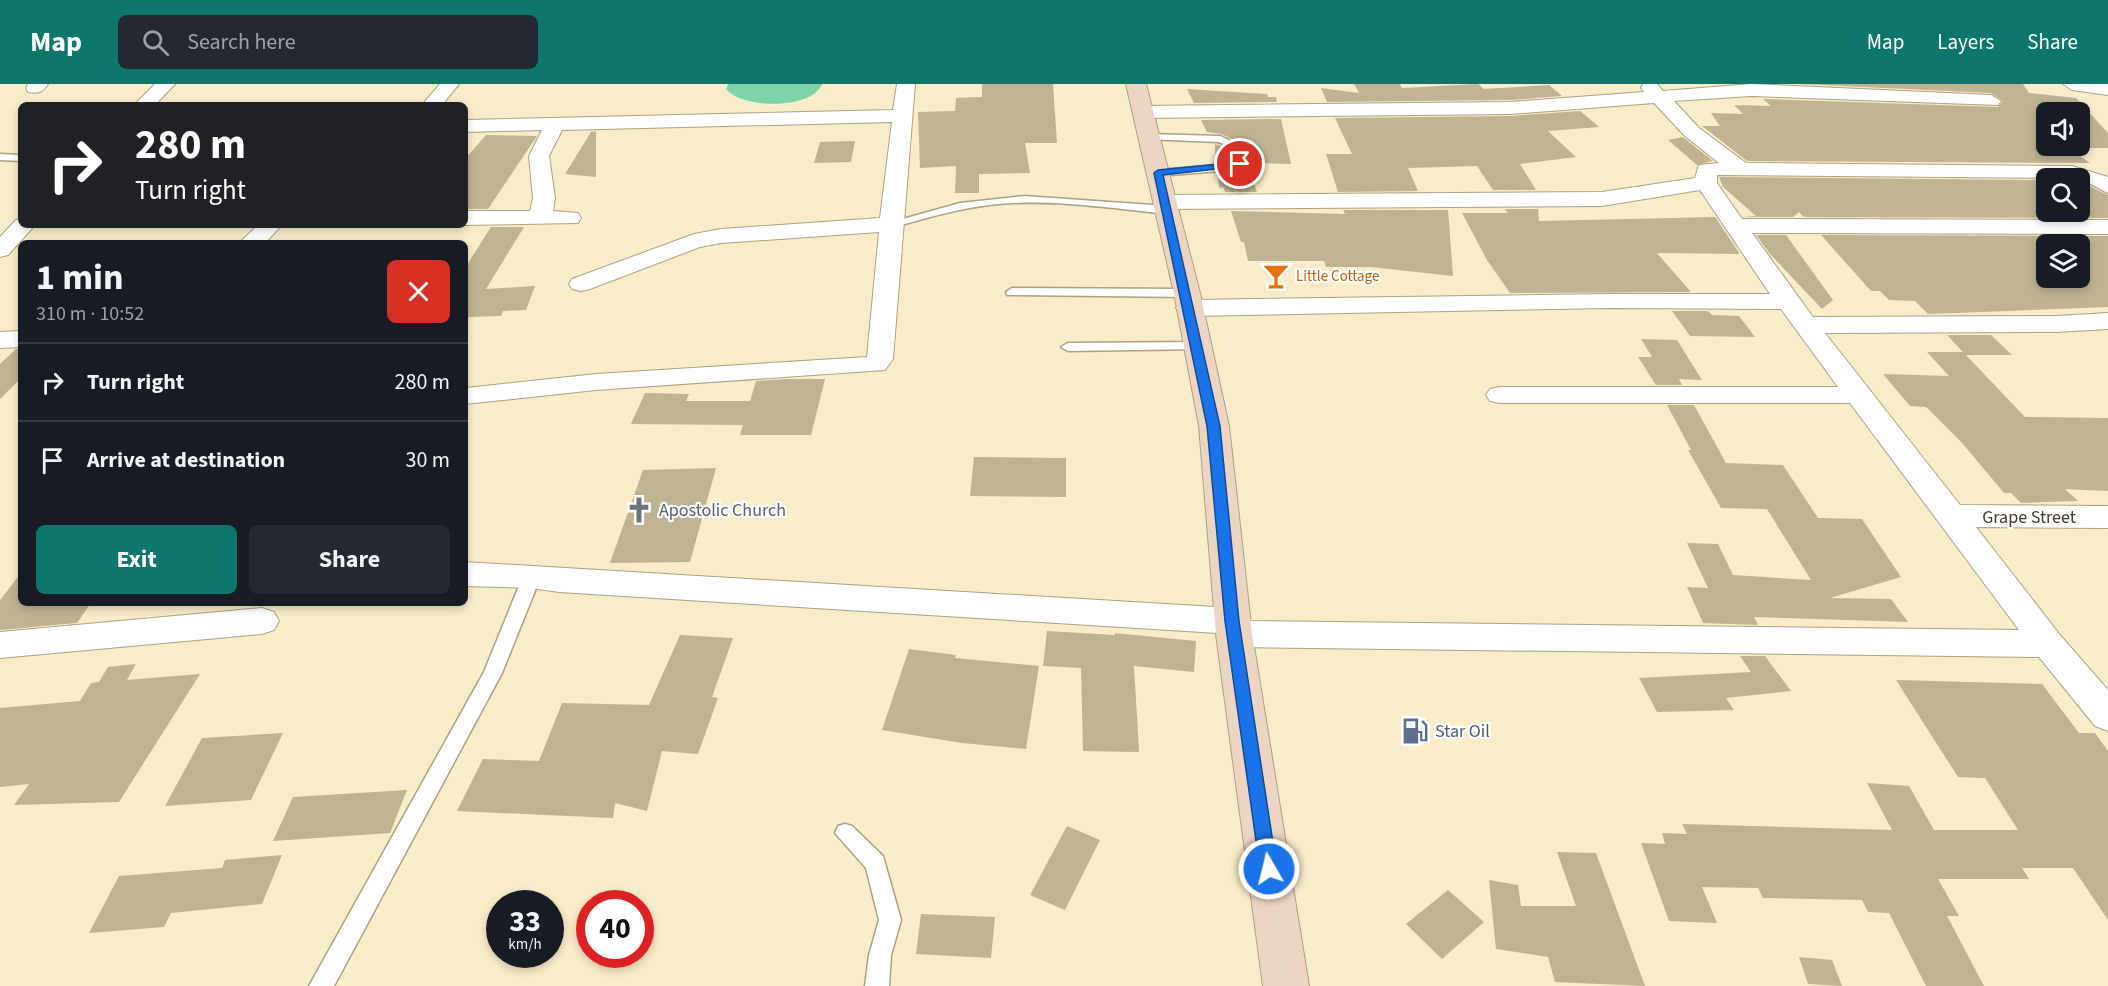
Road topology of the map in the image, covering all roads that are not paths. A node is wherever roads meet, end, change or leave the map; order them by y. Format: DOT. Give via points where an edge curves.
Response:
graph roads {
  1 [pos="166,84"];
  2 [pos="450,84"];
  3 [pos="906,84"];
  4 [pos="2072,84"];
  5 [pos="1833,89"];
  6 [pos="2108,89"];
  7 [pos="1653,91"];
  8 [pos="1991,101"];
  9 [pos="147,102"];
  10 [pos="435,102"];
  11 [pos="1152,108"];
  12 [pos="904,116"];
  13 [pos="555,124"];
  14 [pos="468,126"];
  15 [pos="0,156"];
  16 [pos="18,158"];
  17 [pos="1741,169"];
  18 [pos="1706,183"];
  19 [pos="2108,187"];
  20 [pos="1164,195"];
  21 [pos="468,218"];
  22 [pos="540,218"];
  23 [pos="570,218"];
  24 [pos="891,224"];
  25 [pos="1737,226"];
  26 [pos="2108,227"];
  27 [pos="21,228"];
  28 [pos="268,228"];
  29 [pos="254,240"];
  30 [pos="0,250"];
  31 [pos="581,284"];
  32 [pos="1012,292"];
  33 [pos="1188,301"];
  34 [pos="1788,302"];
  35 [pos="2108,321"];
  36 [pos="1806,325"];
  37 [pos="18,339"];
  38 [pos="0,340"];
  39 [pos="1197,346"];
  40 [pos="1068,347"];
  41 [pos="1500,394"];
  42 [pos="1858,395"];
  43 [pos="468,396"];
  44 [pos="1950,516"];
  45 [pos="2108,517"];
  46 [pos="468,574"];
  47 [pos="532,576"];
  48 [pos="262,621"];
  49 [pos="1233,628"];
  50 [pos="2048,644"];
  51 [pos="0,645"];
  52 [pos="2108,716"];
  53 [pos="845,833"];
  54 [pos="321,986"];
  55 [pos="877,986"];
  56 [pos="1286,986"];
  1 -- 9 [label="street"];
  2 -- 10 [label="street"];
  3 -- 12 [label="street"];
  4 -- 6 [label="street"];
  5 -- 7 [label="street"];
  5 -- 8 [label="street"];
  7 -- 11 [label="street" via="1510,108"];
  7 -- 17 [label="street" via="1692,132"];
  11 -- 20 [label="street"];
  11 -- 20 [label="lane" via="1242,152 1240,164"];
  12 -- 13 [label="street"];
  12 -- 24 [label="street"];
  13 -- 14 [label="street"];
  13 -- 22 [label="street" via="539,156 544,198"];
  15 -- 16 [label="lane"];
  17 -- 18 [label="street" via="1706,169"];
  17 -- 19 [label="street" via="2072,172 2095,178"];
  18 -- 20 [label="street" via="1602,199"];
  18 -- 25 [label="street"];
  20 -- 24 [label="lane" via="1001,200"];
  20 -- 33 [label="street"];
  21 -- 22 [label="street"];
  22 -- 23 [label="street"];
  24 -- 31 [label="street" via="694,241"];
  24 -- 43 [label="street" via="880,359 876,364 586,383"];
  25 -- 26 [label="street"];
  25 -- 34 [label="street"];
  27 -- 30 [label="street"];
  28 -- 29 [label="street"];
  32 -- 33 [label="lane"];
  33 -- 34 [label="street"];
  33 -- 39 [label="street"];
  34 -- 36 [label="street"];
  35 -- 36 [label="street"];
  36 -- 42 [label="street"];
  37 -- 38 [label="street"];
  39 -- 40 [label="lane"];
  39 -- 49 [label="street" via="1214,426"];
  41 -- 42 [label="street"];
  42 -- 44 [label="street"];
  44 -- 45 [label="street, Grape Street"];
  44 -- 50 [label="street"];
  46 -- 47 [label="street"];
  47 -- 49 [label="street"];
  47 -- 54 [label="lane" via="492,674"];
  48 -- 51 [label="street"];
  49 -- 50 [label="street"];
  49 -- 56 [label="street"];
  50 -- 52 [label="street"];
  53 -- 55 [label="lane" via="875,863 891,920 880,955"];
}
